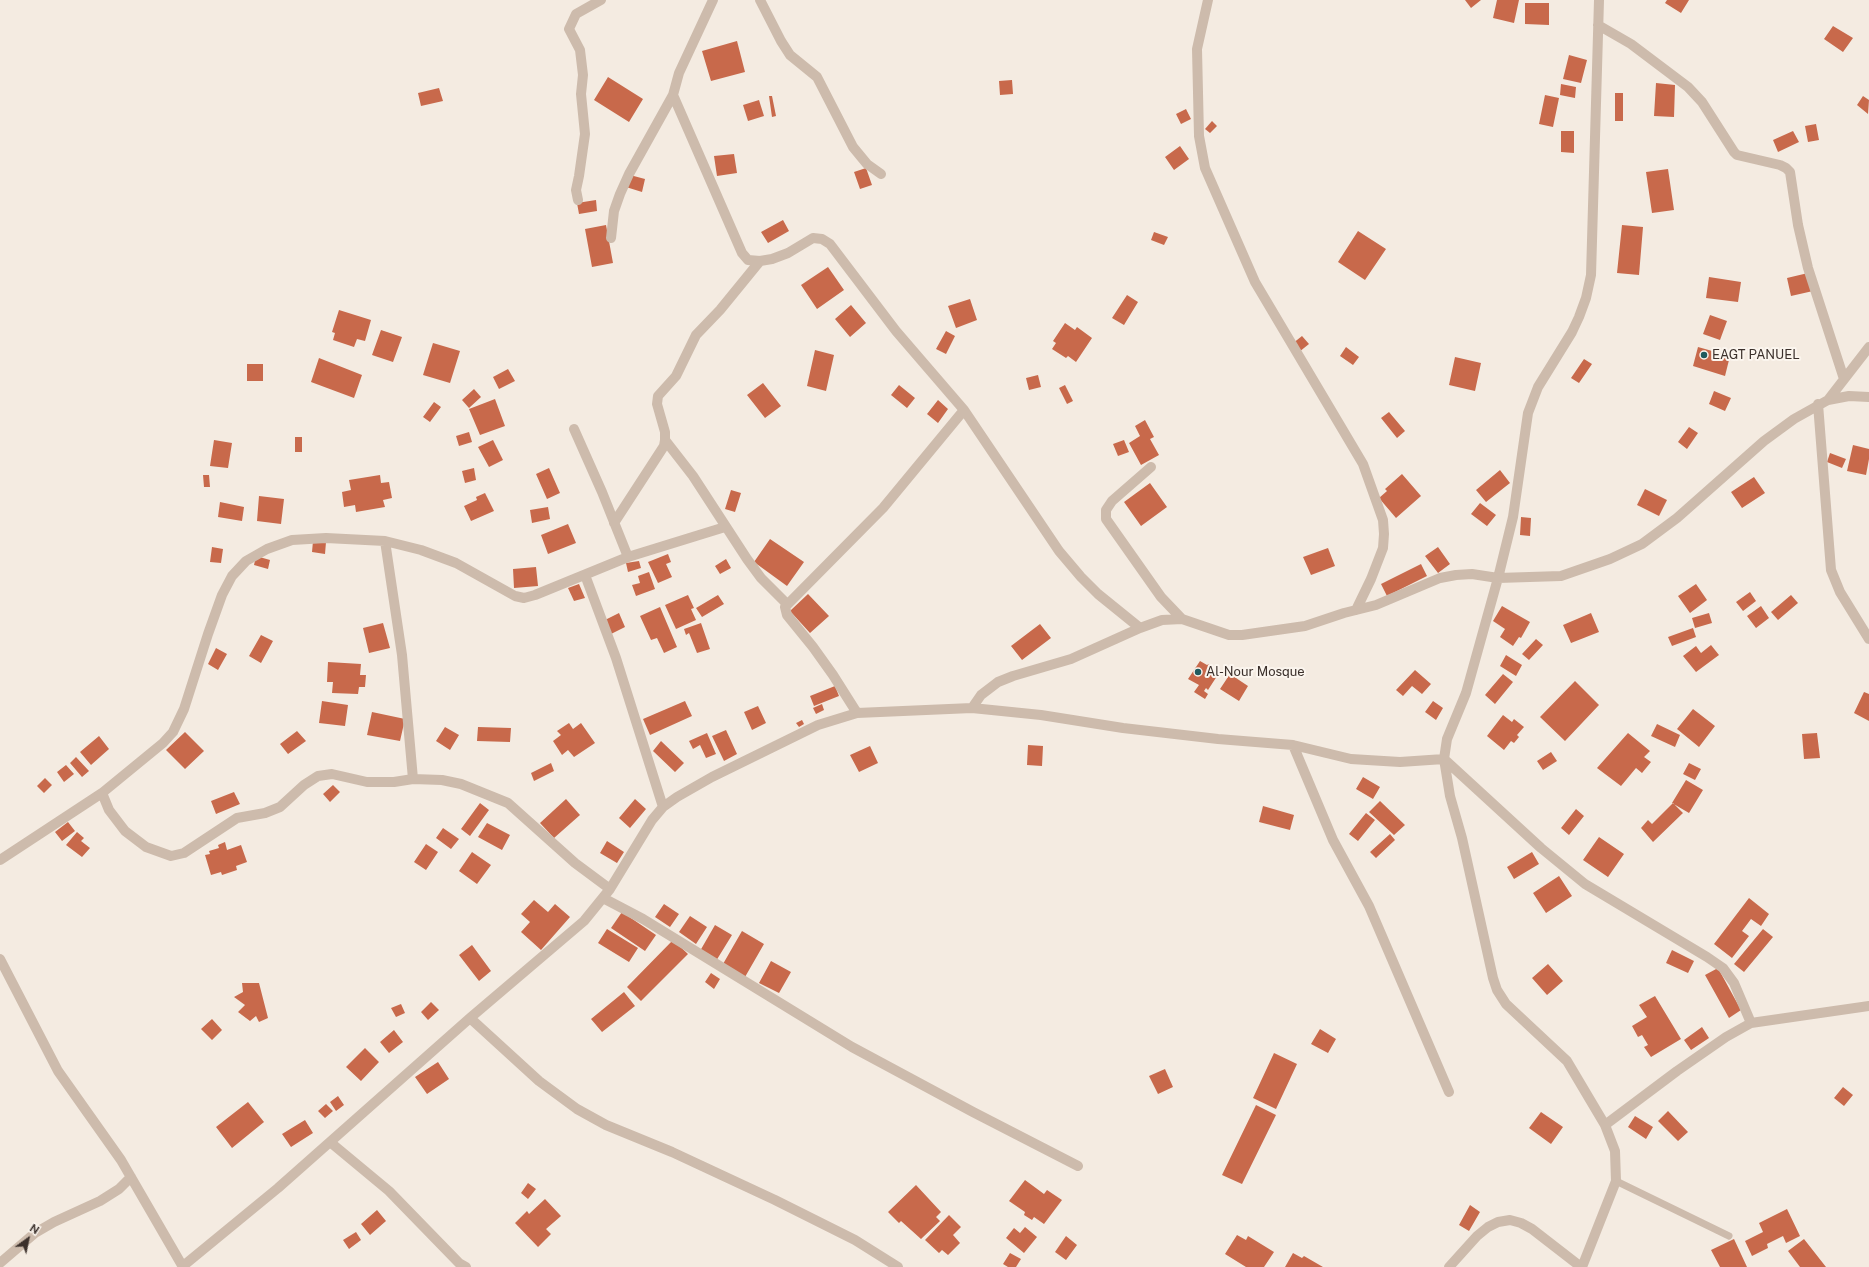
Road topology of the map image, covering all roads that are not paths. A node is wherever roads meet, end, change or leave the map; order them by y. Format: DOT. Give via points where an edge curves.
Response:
graph roads {
  1 [pos="601,0"];
  2 [pos="713,0"];
  3 [pos="760,0"];
  4 [pos="1208,0"];
  5 [pos="1599,0"];
  6 [pos="1598,25"];
  7 [pos="673,95"];
  8 [pos="881,174"];
  9 [pos="578,200"];
  10 [pos="611,238"];
  11 [pos="760,261"];
  12 [pos="1869,347"];
  13 [pos="1844,379"];
  14 [pos="1869,396"];
  15 [pos="1828,400"];
  16 [pos="1818,404"];
  17 [pos="964,410"];
  18 [pos="574,429"];
  19 [pos="665,440"];
  20 [pos="1151,467"];
  21 [pos="614,523"];
  22 [pos="725,527"];
  23 [pos="385,541"];
  24 [pos="628,557"];
  25 [pos="585,575"];
  26 [pos="1498,578"];
  27 [pos="787,604"];
  28 [pos="1356,610"];
  29 [pos="1182,619"];
  30 [pos="1140,628"];
  31 [pos="1869,639"];
  32 [pos="972,708"];
  33 [pos="857,713"];
  34 [pos="1293,745"];
  35 [pos="1444,759"];
  36 [pos="413,779"];
  37 [pos="102,793"];
  38 [pos="663,807"];
  39 [pos="0,860"];
  40 [pos="610,889"];
  41 [pos="604,898"];
  42 [pos="0,959"];
  43 [pos="1869,1006"];
  44 [pos="470,1018"];
  45 [pos="1751,1023"];
  46 [pos="1449,1092"];
  47 [pos="1605,1125"];
  48 [pos="330,1142"];
  49 [pos="1078,1166"];
  50 [pos="131,1177"];
  51 [pos="1616,1180"];
  52 [pos="1729,1236"];
  53 [pos="0,1263"];
  54 [pos="183,1267"];
  55 [pos="466,1267"];
  56 [pos="898,1267"];
  57 [pos="1449,1267"];
  58 [pos="1582,1267"];
  1 -- 9 [label="street" via="576,14 569,29 580,50 583,75 581,94 585,134 576,190"];
  2 -- 7 [label="street" via="679,73"];
  3 -- 8 [label="street" via="790,55 816,77 853,147 867,164"];
  4 -- 28 [label="street" via="1197,49 1199,136 1205,168 1255,282 1363,464 1383,520 1383,548"];
  5 -- 6 [label="street"];
  6 -- 13 [label="street" via="1631,44 1688,87 1702,102 1736,155 1780,165 1790,172 1808,268"];
  6 -- 26 [label="street" via="1590,275 1586,298 1572,332 1538,387 1528,413 1513,517"];
  7 -- 10 [label="street" via="620,194 614,211"];
  7 -- 11 [label="street" via="742,253 748,260"];
  11 -- 17 [label="street" via="788,253 812,238 819,238 830,244 896,331"];
  11 -- 19 [label="street" via="724,306 696,335 676,376 658,396 657,404"];
  12 -- 13 [label="street"];
  13 -- 15 [label="street"];
  14 -- 15 [label="street"];
  15 -- 16 [label="street"];
  16 -- 26 [label="street" via="1764,442 1677,518 1642,544 1610,560 1562,576"];
  16 -- 31 [label="street" via="1830,570"];
  17 -- 27 [label="street" via="887,503"];
  17 -- 30 [label="street" via="1059,550 1098,594"];
  18 -- 21 [label="street"];
  19 -- 21 [label="street"];
  19 -- 22 [label="street" via="693,476"];
  20 -- 29 [label="street" via="1112,501 1106,510 1106,519 1161,597"];
  21 -- 24 [label="street"];
  22 -- 24 [label="street"];
  22 -- 27 [label="street" via="761,578"];
  23 -- 25 [label="street" via="421,550 456,564 519,598 535,595"];
  23 -- 36 [label="street" via="402,655"];
  23 -- 37 [label="street" via="326,538 292,540 267,549 246,561 232,576 222,595 184,709 173,732 151,755"];
  24 -- 25 [label="street"];
  25 -- 38 [label="street" via="616,658"];
  26 -- 28 [label="street" via="1472,574 1440,578 1376,605"];
  26 -- 35 [label="street" via="1466,694 1447,739"];
  27 -- 33 [label="street" via="784,609 787,615 814,646"];
  28 -- 29 [label="street" via="1305,626 1242,636 1229,635"];
  29 -- 30 [label="street" via="1162,620"];
  30 -- 32 [label="street" via="1071,659 998,682 981,695"];
  32 -- 33 [label="street"];
  32 -- 34 [label="street" via="1162,732"];
  33 -- 38 [label="street" via="818,725 712,777"];
  34 -- 35 [label="street" via="1351,759 1400,762"];
  34 -- 46 [label="street" via="1333,840 1375,920"];
  35 -- 45 [label="street" via="1541,848 1585,884 1723,968 1734,983"];
  35 -- 47 [label="street" via="1450,796 1497,990 1506,1004 1566,1061"];
  36 -- 37 [label="street" via="367,782 332,774 318,776 280,807 265,813 237,818 184,853 171,856 146,847 125,831 109,810"];
  36 -- 40 [label="street" via="442,780 461,784 508,803 575,863"];
  37 -- 39 [label="street"];
  38 -- 40 [label="street" via="652,820"];
  40 -- 41 [label="street"];
  41 -- 44 [label="street" via="584,922"];
  41 -- 49 [label="street" via="852,1047"];
  42 -- 50 [label="street" via="58,1071"];
  43 -- 45 [label="street"];
  44 -- 48 [label="street"];
  44 -- 56 [label="street" via="539,1081 577,1109 606,1126 672,1152 775,1200 854,1240"];
  45 -- 47 [label="street" via="1677,1071"];
  47 -- 51 [label="street" via="1615,1151"];
  48 -- 54 [label="street"];
  48 -- 55 [label="street" via="389,1191"];
  50 -- 53 [label="street" via="119,1189 100,1201 35,1233"];
  50 -- 54 [label="street"];
  51 -- 52 [label="lane"];
  51 -- 58 [label="street"];
  57 -- 58 [label="street" via="1488,1227 1510,1220 1532,1229"];
}
